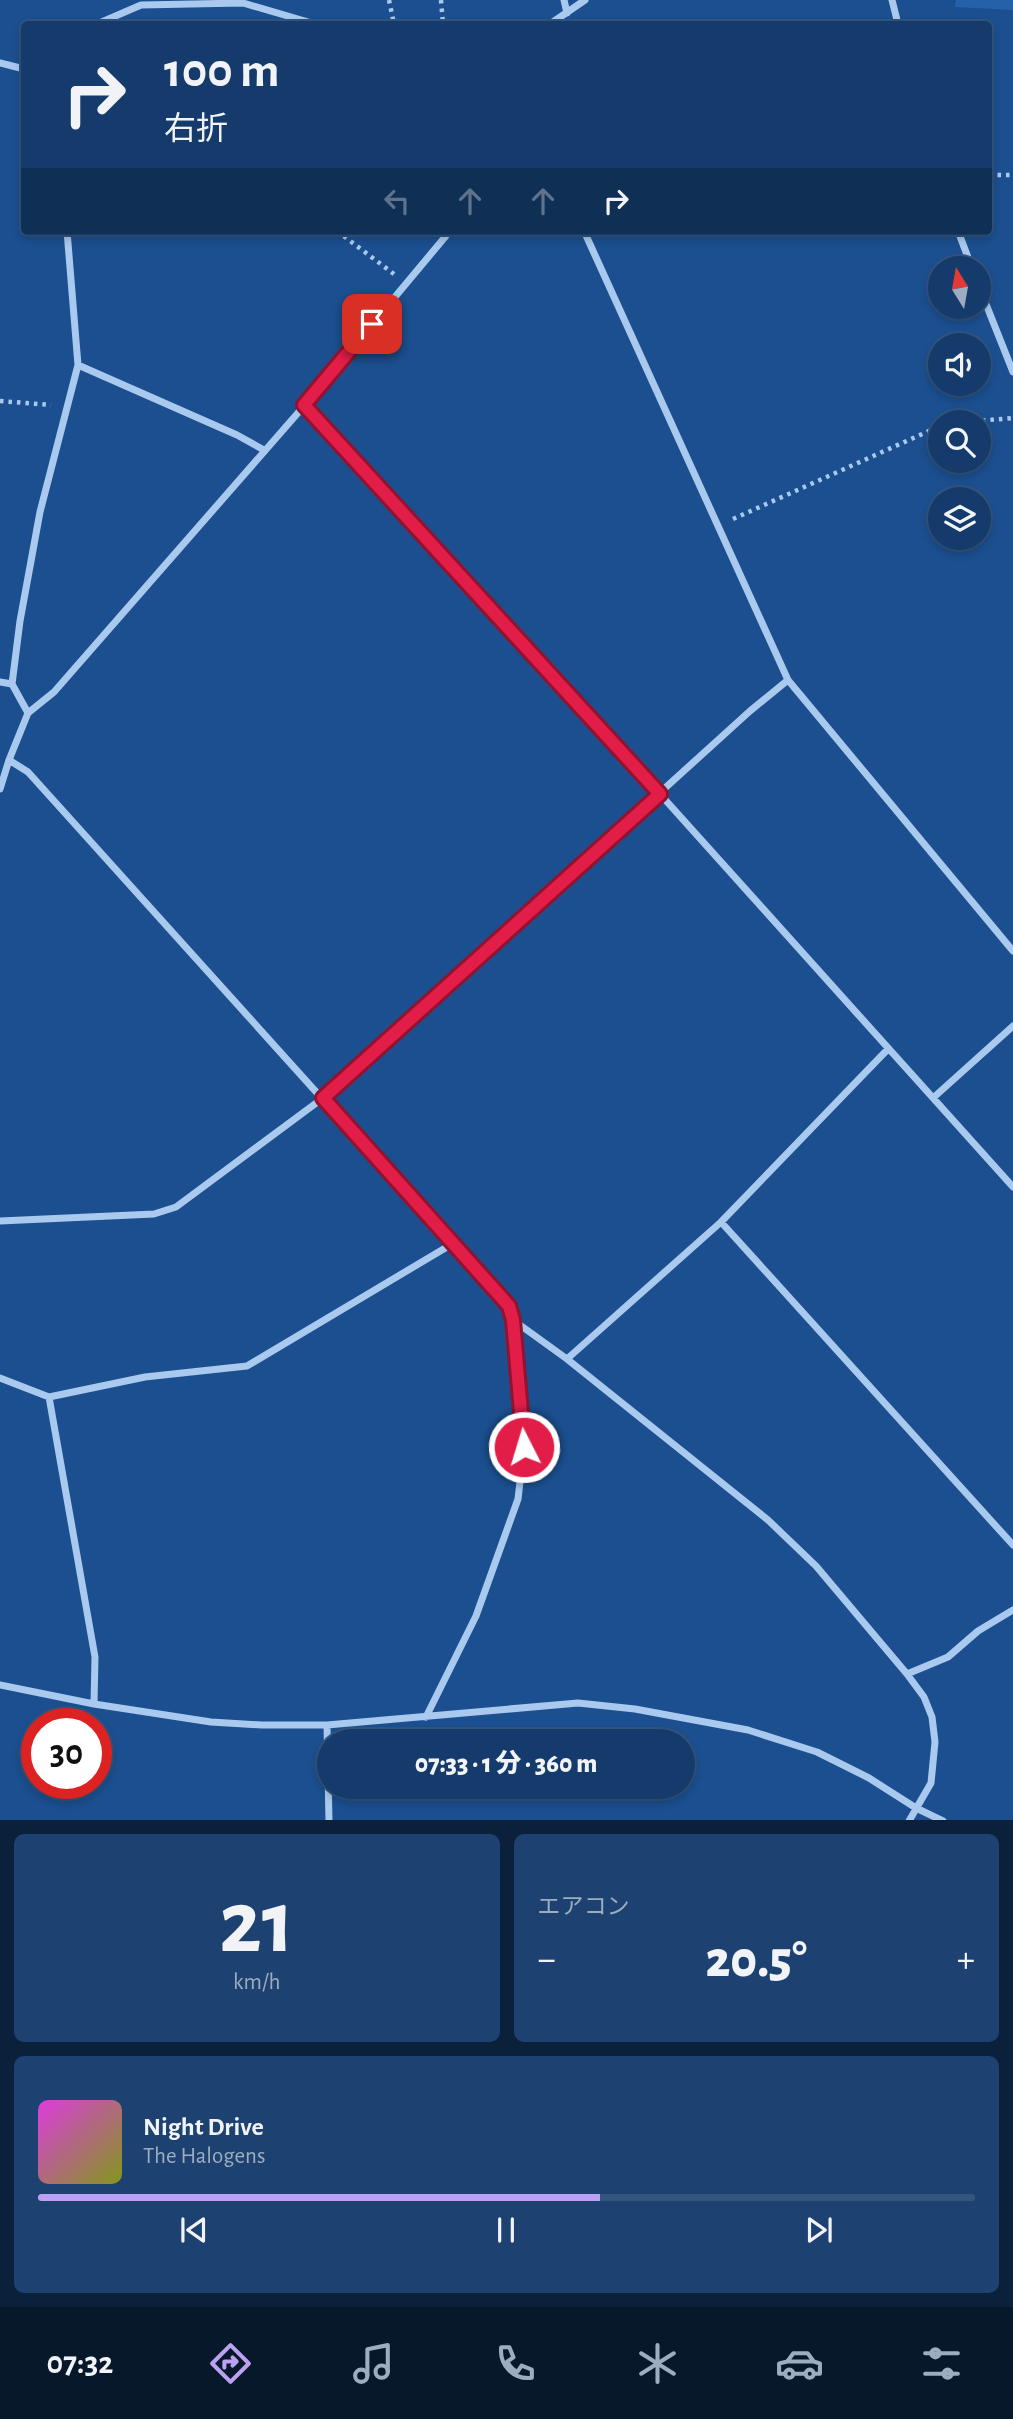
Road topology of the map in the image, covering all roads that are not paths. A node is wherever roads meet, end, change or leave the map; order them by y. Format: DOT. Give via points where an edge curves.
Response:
graph roads {
  1 [pos="564,0"];
  2 [pos="585,0"];
  3 [pos="892,0"];
  4 [pos="567,13"];
  5 [pos="104,21"];
  6 [pos="305,21"];
  7 [pos="555,21"];
  8 [pos="897,21"];
  9 [pos="0,62"];
  10 [pos="21,68"];
  11 [pos="68,235"];
  12 [pos="447,235"];
  13 [pos="586,235"];
  14 [pos="960,235"];
  15 [pos="967,256"];
  16 [pos="991,317"];
  17 [pos="78,365"];
  18 [pos="1013,372"];
  19 [pos="304,405"];
  20 [pos="264,450"];
  21 [pos="788,680"];
  22 [pos="0,682"];
  23 [pos="12,684"];
  24 [pos="28,713"];
  25 [pos="9,760"];
  26 [pos="0,789"];
  27 [pos="660,794"];
  28 [pos="1013,951"];
  29 [pos="1013,1026"];
  30 [pos="888,1049"];
  31 [pos="323,1098"];
  32 [pos="933,1098"];
  33 [pos="1013,1187"];
  34 [pos="0,1221"];
  35 [pos="721,1222"];
  36 [pos="452,1244"];
  37 [pos="513,1320"];
  38 [pos="567,1359"];
  39 [pos="0,1378"];
  40 [pos="49,1397"];
  41 [pos="1013,1545"];
  42 [pos="1013,1609"];
  43 [pos="907,1674"];
  44 [pos="0,1685"];
  45 [pos="94,1704"];
  46 [pos="426,1717"];
  47 [pos="327,1725"];
  48 [pos="916,1808"];
  49 [pos="329,1820"];
  50 [pos="910,1820"];
  51 [pos="941,1820"];
  1 -- 4 [label="street"];
  2 -- 4 [label="street"];
  3 -- 8 [label="street"];
  4 -- 7 [label="street"];
  5 -- 6 [label="street" via="141,5 243,3"];
  9 -- 10 [label="street"];
  11 -- 17 [label="street"];
  12 -- 19 [label="street"];
  13 -- 21 [label="street"];
  14 -- 15 [label="street"];
  16 -- 18 [label="street"];
  17 -- 20 [label="street"];
  17 -- 23 [label="street" via="40,512"];
  19 -- 20 [label="street"];
  19 -- 27 [label="street"];
  20 -- 24 [label="street" via="54,692"];
  21 -- 27 [label="street"];
  21 -- 28 [label="street"];
  22 -- 23 [label="street"];
  23 -- 24 [label="street"];
  24 -- 25 [label="street"];
  25 -- 26 [label="street"];
  25 -- 31 [label="street" via="28,772"];
  27 -- 30 [label="street"];
  27 -- 31 [label="street"];
  29 -- 32 [label="street"];
  30 -- 32 [label="street"];
  30 -- 35 [label="street"];
  31 -- 34 [label="street" via="176,1207 154,1213"];
  31 -- 36 [label="street"];
  32 -- 33 [label="street"];
  35 -- 38 [label="street"];
  35 -- 41 [label="street"];
  36 -- 37 [label="street" via="509,1306"];
  36 -- 40 [label="street" via="247,1366 145,1377"];
  37 -- 38 [label="street"];
  37 -- 46 [label="street" via="524,1447 518,1499 476,1616"];
  38 -- 43 [label="street" via="768,1520 816,1566"];
  39 -- 40 [label="street"];
  40 -- 45 [label="street" via="95,1657"];
  42 -- 43 [label="street" via="948,1657"];
  43 -- 48 [label="street" via="924,1697 935,1742 931,1783"];
  44 -- 45 [label="street"];
  45 -- 47 [label="street" via="211,1722"];
  46 -- 47 [label="street"];
  46 -- 48 [label="street" via="578,1703 635,1709 748,1730 817,1752"];
  47 -- 49 [label="street"];
  48 -- 50 [label="street"];
  48 -- 51 [label="street"];
}
